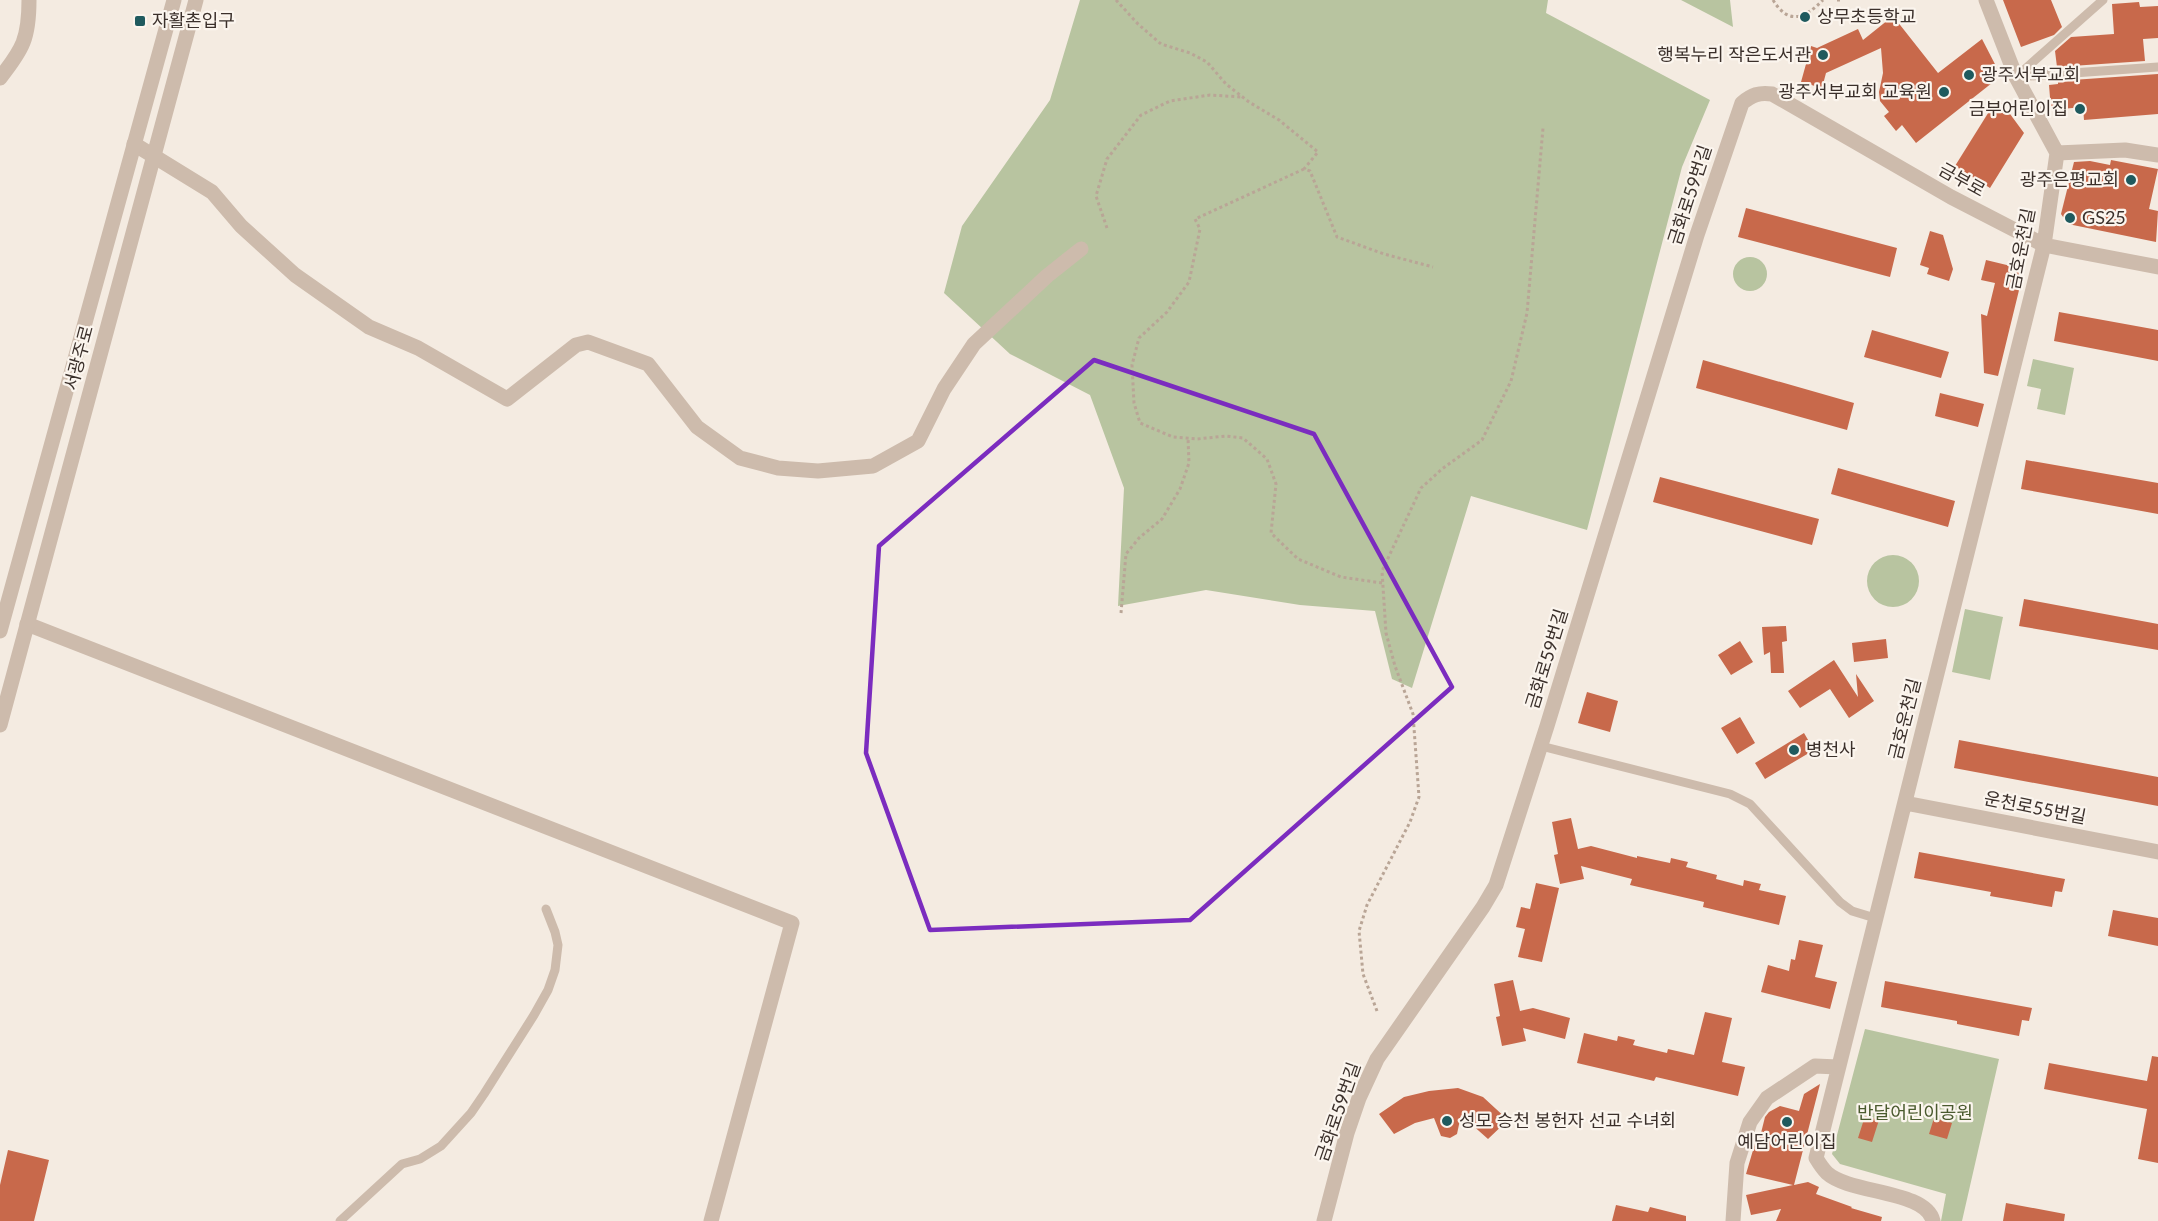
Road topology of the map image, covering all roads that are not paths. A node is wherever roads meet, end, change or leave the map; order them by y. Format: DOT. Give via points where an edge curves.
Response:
graph roads {
  1 [pos="29,0"];
  2 [pos="174,0"];
  3 [pos="196,0"];
  4 [pos="1986,0"];
  5 [pos="2103,0"];
  6 [pos="2158,67"];
  7 [pos="2016,77"];
  8 [pos="0,78"];
  9 [pos="1762,92"];
  10 [pos="134,144"];
  11 [pos="2057,153"];
  12 [pos="2158,155"];
  13 [pos="154,156"];
  14 [pos="2044,245"];
  15 [pos="1081,249"];
  16 [pos="2158,267"];
  17 [pos="27,624"];
  18 [pos="0,631"];
  19 [pos="0,725"];
  20 [pos="1541,746"];
  21 [pos="1905,802"];
  22 [pos="2158,852"];
  23 [pos="546,909"];
  24 [pos="1875,918"];
  25 [pos="1838,1067"];
  26 [pos="340,1221"];
  27 [pos="711,1221"];
  28 [pos="1324,1221"];
  29 [pos="1733,1221"];
  30 [pos="1933,1221"];
  1 -- 8 [label="street" via="27,37"];
  2 -- 10 [label="street, 서광주로"];
  3 -- 13 [label="street, 서광주로"];
  4 -- 7 [label="street"];
  5 -- 7 [label="lane"];
  6 -- 7 [label="lane"];
  7 -- 11 [label="street"];
  9 -- 14 [label="street, 금부로" via="1788,102 1951,197"];
  9 -- 20 [label="street, 금화로59번길" via="1742,103 1734,121"];
  10 -- 13 [label="street"];
  10 -- 18 [label="street, 서광주로"];
  11 -- 12 [label="street" via="2125,150"];
  11 -- 14 [label="street, 금호운천길"];
  13 -- 15 [label="street" via="212,192 241,226 296,275 369,327 418,348 507,399 576,345 588,342 648,364 697,427 740,458 778,468 818,471 873,466 918,441 974,344"];
  13 -- 17 [label="street, 서광주로"];
  14 -- 16 [label="street, 금부로"];
  14 -- 21 [label="street, 금호운천길"];
  17 -- 19 [label="street, 서광주로"];
  17 -- 27 [label="street" via="792,923"];
  20 -- 24 [label="lane" via="1730,794 1750,804 1840,902 1852,911"];
  20 -- 28 [label="street, 금화로59번길" via="1496,885 1377,1059 1359,1098"];
  21 -- 22 [label="street, 운천로55번길"];
  21 -- 24 [label="street, 금호운천길"];
  23 -- 26 [label="lane" via="558,945 555,970 534,1015 484,1094 441,1146 420,1159 402,1164"];
  24 -- 25 [label="street, 금호운천길"];
  25 -- 29 [label="street" via="1815,1066 1767,1098 1750,1122 1737,1163"];
  25 -- 30 [label="street, 금호운천길" via="1816,1158 1828,1174 1918,1203 1928,1210"];
}
